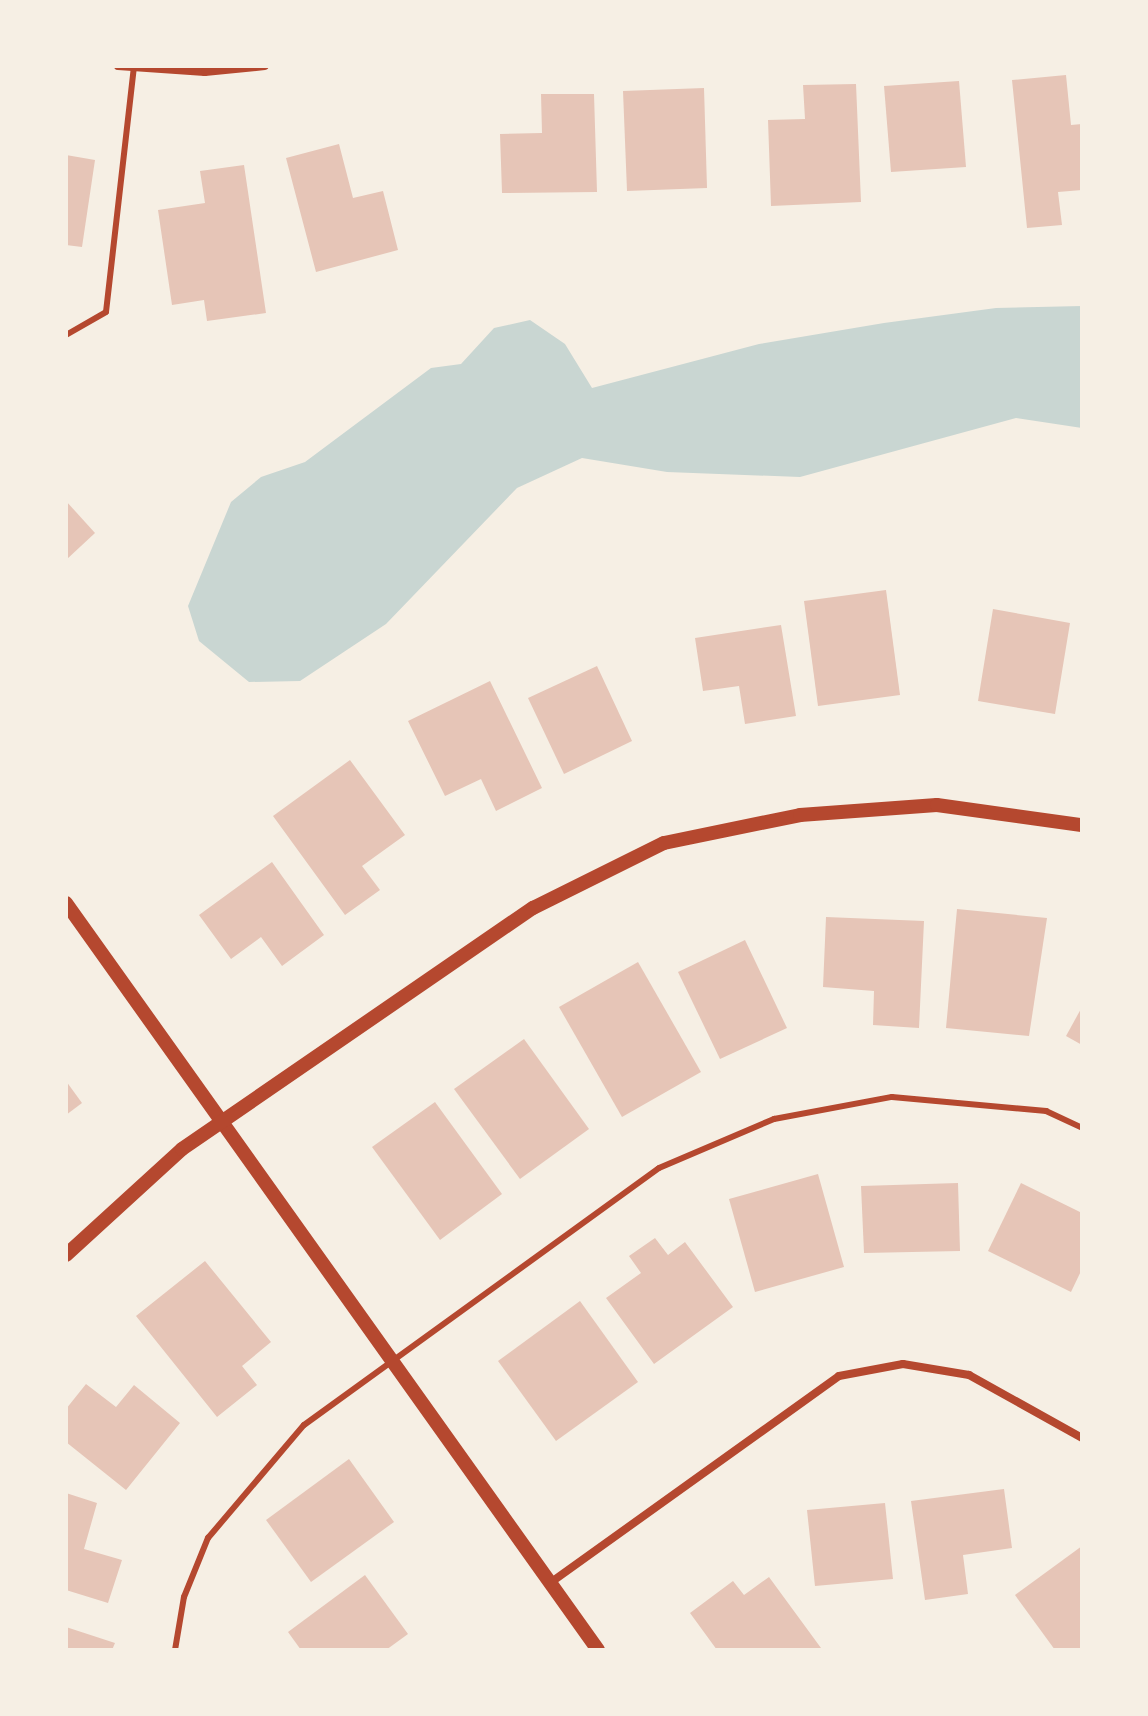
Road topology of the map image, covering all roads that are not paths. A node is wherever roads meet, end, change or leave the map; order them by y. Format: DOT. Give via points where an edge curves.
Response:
graph roads {
  1 [pos="118,66"];
  2 [pos="265,66"];
  3 [pos="134,68"];
  4 [pos="205,69"];
  5 [pos="66,335"];
  6 [pos="1082,825"];
  7 [pos="66,903"];
  8 [pos="224,1121"];
  9 [pos="1082,1128"];
  10 [pos="66,1255"];
  11 [pos="390,1358"];
  12 [pos="1082,1438"];
  13 [pos="550,1583"];
  14 [pos="175,1650"];
  15 [pos="598,1650"];
  1 -- 3 [label="street"];
  2 -- 4 [label="street"];
  3 -- 4 [label="street"];
  3 -- 5 [label="lane" via="106,312"];
  6 -- 8 [label="street" via="937,805 800,815 664,843 533,908"];
  7 -- 8 [label="street"];
  8 -- 10 [label="street" via="110,1208"];
  8 -- 11 [label="street"];
  9 -- 11 [label="lane" via="1046,1111 892,1097 774,1119 659,1168"];
  11 -- 13 [label="street"];
  11 -- 14 [label="lane" via="304,1425 208,1538 184,1597"];
  12 -- 13 [label="street" via="969,1375 903,1364 839,1376"];
  13 -- 15 [label="street"];
}
